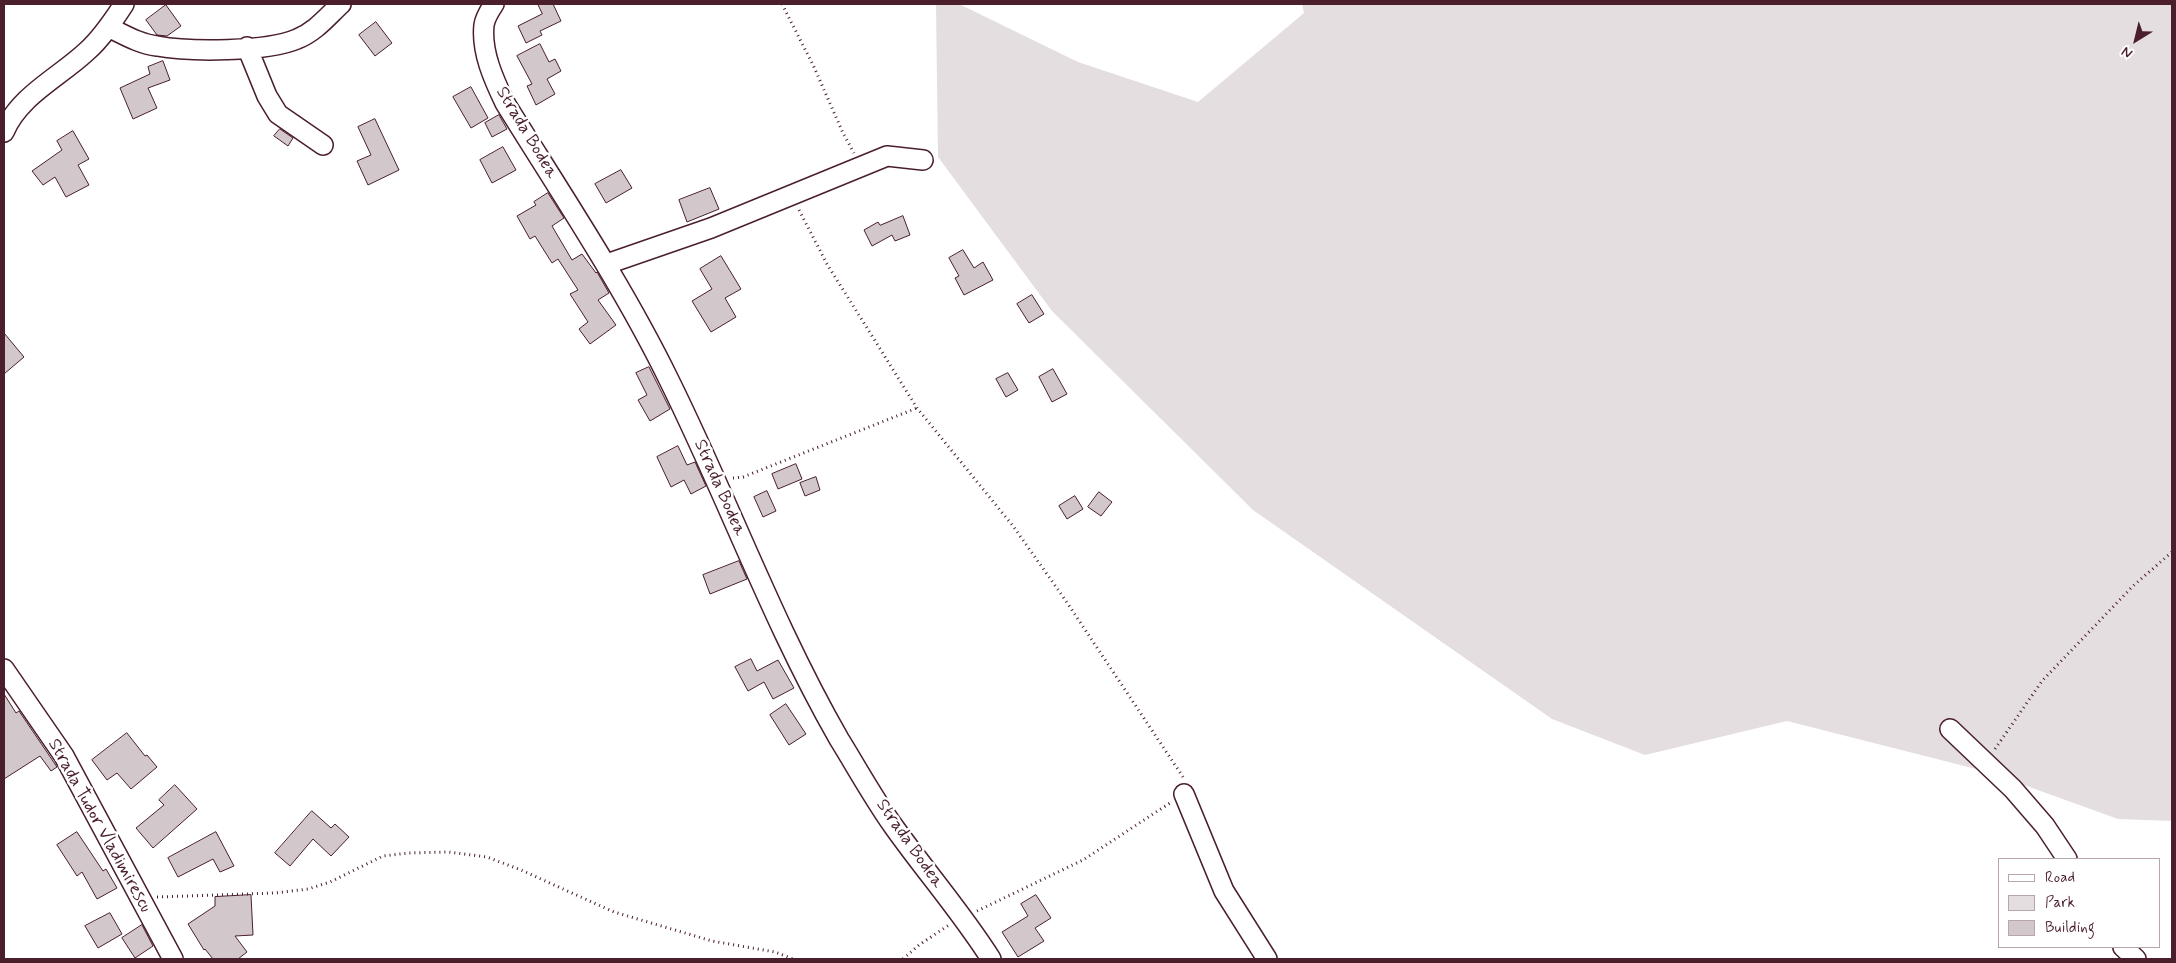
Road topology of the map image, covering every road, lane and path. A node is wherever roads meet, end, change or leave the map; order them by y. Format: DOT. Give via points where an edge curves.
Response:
graph roads {
  1 [pos="124,4"];
  2 [pos="340,4"];
  3 [pos="478,4"];
  4 [pos="494,4"];
  5 [pos="782,4"];
  6 [pos="484,24"];
  7 [pos="108,26"];
  8 [pos="247,47"];
  9 [pos="4,132"];
  10 [pos="322,145"];
  11 [pos="923,160"];
  12 [pos="862,166"];
  13 [pos="790,194"];
  14 [pos="607,264"];
  15 [pos="917,408"];
  16 [pos="715,479"];
  17 [pos="2172,552"];
  18 [pos="4,669"];
  19 [pos="1950,729"];
  20 [pos="1985,764"];
  21 [pos="1184,794"];
  22 [pos="2066,858"];
  23 [pos="135,891"];
  24 [pos="962,916"];
  25 [pos="2124,948"];
  26 [pos="173,959"];
  27 [pos="793,959"];
  28 [pos="903,959"];
  29 [pos="991,959"];
  30 [pos="1267,959"];
  31 [pos="2136,959"];
  1 -- 7 [label="street"];
  2 -- 8 [label="street" via="313,31 296,40"];
  3 -- 6 [label="street, Strada Bodea"];
  4 -- 6 [label="street"];
  5 -- 12 [label="path" via="842,133"];
  6 -- 14 [label="street, Strada Bodea" via="486,54 505,103"];
  7 -- 8 [label="street" via="135,40 156,46 222,50"];
  7 -- 9 [label="street" via="85,53 21,107"];
  8 -- 10 [label="street" via="278,114"];
  11 -- 12 [label="street" via="887,156"];
  12 -- 13 [label="street"];
  13 -- 14 [label="street" via="711,228"];
  13 -- 15 [label="path" via="827,264"];
  14 -- 16 [label="street, Strada Bodea" via="669,380"];
  15 -- 16 [label="path" via="743,477"];
  15 -- 21 [label="path" via="1013,526 1066,601 1183,778"];
  16 -- 24 [label="street, Strada Bodea" via="772,607 840,739 892,825"];
  17 -- 20 [label="path" via="2133,586 2042,680"];
  18 -- 23 [label="street, Strada Tudor Vladimirescu" via="64,756"];
  19 -- 20 [label="street"];
  20 -- 22 [label="street" via="2013,790"];
  21 -- 24 [label="path" via="1083,860 991,906"];
  21 -- 30 [label="street" via="1224,891"];
  23 -- 26 [label="street, Strada Tudor Vladimirescu"];
  23 -- 27 [label="path" via="158,898 308,889 383,856 448,852 487,857 633,918 712,941 774,952"];
  24 -- 28 [label="path"];
  24 -- 29 [label="street, Strada Bodea"];
  25 -- 31 [label="street"];
}
